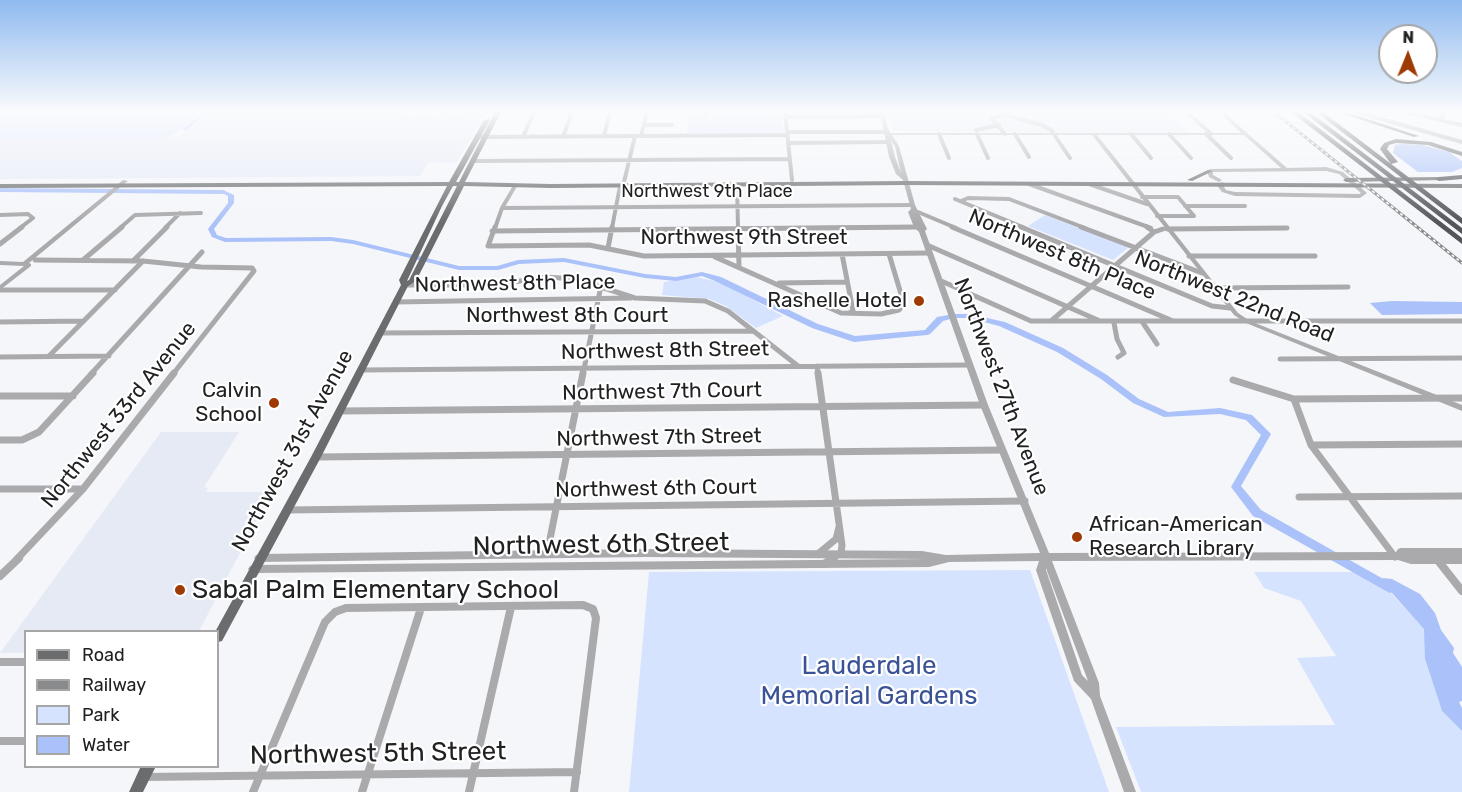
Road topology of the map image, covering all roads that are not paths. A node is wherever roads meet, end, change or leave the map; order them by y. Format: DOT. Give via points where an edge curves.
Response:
graph roads {
  1 [pos="471,149"];
  2 [pos="479,149"];
  3 [pos="632,149"];
  4 [pos="789,149"];
  5 [pos="892,149"];
  6 [pos="945,149"];
  7 [pos="984,149"];
  8 [pos="1024,149"];
  9 [pos="1064,149"];
  10 [pos="1104,149"];
  11 [pos="1143,149"];
  12 [pos="1182,149"];
  13 [pos="1222,149"];
  14 [pos="1263,149"];
  15 [pos="1340,149"];
  16 [pos="1354,149"];
  17 [pos="1360,149"];
  18 [pos="1367,149"];
  19 [pos="1372,149"];
  20 [pos="1384,149"];
  21 [pos="1029,157"];
  22 [pos="949,158"];
  23 [pos="988,158"];
  24 [pos="1070,158"];
  25 [pos="1150,158"];
  26 [pos="1191,158"];
  27 [pos="1231,158"];
  28 [pos="790,159"];
  29 [pos="629,160"];
  30 [pos="472,161"];
  31 [pos="1285,169"];
  32 [pos="1210,171"];
  33 [pos="1462,178"];
  34 [pos="1379,179"];
  35 [pos="792,180"];
  36 [pos="905,181"];
  37 [pos="456,182"];
  38 [pos="1129,182"];
  39 [pos="1190,182"];
  40 [pos="1436,182"];
  41 [pos="0,184"];
  42 [pos="622,184"];
  43 [pos="1089,184"];
  44 [pos="121,185"];
  45 [pos="737,185"];
  46 [pos="749,185"];
  47 [pos="1222,185"];
  48 [pos="502,186"];
  49 [pos="515,186"];
  50 [pos="1387,186"];
  51 [pos="1462,186"];
  52 [pos="1048,188"];
  53 [pos="1426,190"];
  54 [pos="508,196"];
  55 [pos="1142,197"];
  56 [pos="955,199"];
  57 [pos="962,201"];
  58 [pos="1147,204"];
  59 [pos="736,205"];
  60 [pos="1185,206"];
  61 [pos="1245,206"];
  62 [pos="616,207"];
  63 [pos="502,208"];
  64 [pos="914,209"];
  65 [pos="180,213"];
  66 [pos="201,213"];
  67 [pos="0,215"];
  68 [pos="1157,216"];
  69 [pos="1462,217"];
  70 [pos="933,219"];
  71 [pos="921,220"];
  72 [pos="1462,222"];
  73 [pos="1462,227"];
  74 [pos="738,228"];
  75 [pos="1287,228"];
  76 [pos="920,229"];
  77 [pos="1165,229"];
  78 [pos="611,230"];
  79 [pos="1153,230"];
  80 [pos="492,231"];
  81 [pos="1462,232"];
  82 [pos="1462,242"];
  83 [pos="0,244"];
  84 [pos="927,245"];
  85 [pos="1136,247"];
  86 [pos="608,248"];
  87 [pos="202,252"];
  88 [pos="930,253"];
  89 [pos="842,254"];
  90 [pos="890,254"];
  91 [pos="709,255"];
  92 [pos="739,255"];
  93 [pos="1189,256"];
  94 [pos="1315,256"];
  95 [pos="83,261"];
  96 [pos="133,261"];
  97 [pos="143,261"];
  98 [pos="30,262"];
  99 [pos="0,263"];
  100 [pos="189,266"];
  101 [pos="739,266"];
  102 [pos="1114,266"];
  103 [pos="1202,273"];
  104 [pos="939,280"];
  105 [pos="847,282"];
  106 [pos="777,283"];
  107 [pos="405,285"];
  108 [pos="1092,285"];
  109 [pos="600,286"];
  110 [pos="1348,287"];
  111 [pos="1214,288"];
  112 [pos="0,289"];
  113 [pos="115,290"];
  114 [pos="635,298"];
  115 [pos="597,300"];
  116 [pos="396,302"];
  117 [pos="1068,306"];
  118 [pos="1230,308"];
  119 [pos="849,313"];
  120 [pos="84,321"];
  121 [pos="1462,321"];
  122 [pos="0,322"];
  123 [pos="1051,322"];
  124 [pos="1177,322"];
  125 [pos="1248,322"];
  126 [pos="1103,323"];
  127 [pos="1114,323"];
  128 [pos="1143,323"];
  129 [pos="754,331"];
  130 [pos="592,332"];
  131 [pos="380,333"];
  132 [pos="1157,344"];
  133 [pos="49,356"];
  134 [pos="109,356"];
  135 [pos="0,357"];
  136 [pos="1118,357"];
  137 [pos="1462,358"];
  138 [pos="1280,359"];
  139 [pos="1343,359"];
  140 [pos="970,365"];
  141 [pos="799,366"];
  142 [pos="817,366"];
  143 [pos="585,368"];
  144 [pos="361,370"];
  145 [pos="1233,380"];
  146 [pos="0,396"];
  147 [pos="73,396"];
  148 [pos="1438,398"];
  149 [pos="1462,398"];
  150 [pos="1294,399"];
  151 [pos="984,405"];
  152 [pos="822,407"];
  153 [pos="1462,408"];
  154 [pos="576,409"];
  155 [pos="340,411"];
  156 [pos="0,440"];
  157 [pos="1462,444"];
  158 [pos="1311,445"];
  159 [pos="1002,450"];
  160 [pos="828,452"];
  161 [pos="567,455"];
  162 [pos="316,458"];
  163 [pos="0,489"];
  164 [pos="83,489"];
  165 [pos="1462,496"];
  166 [pos="1299,497"];
  167 [pos="1350,497"];
  168 [pos="1025,501"];
  169 [pos="835,504"];
  170 [pos="557,507"];
  171 [pos="287,510"];
  172 [pos="839,526"];
  173 [pos="1462,552"];
  174 [pos="819,553"];
  175 [pos="547,554"];
  176 [pos="841,554"];
  177 [pos="1396,556"];
  178 [pos="1434,556"];
  179 [pos="949,558"];
  180 [pos="1045,558"];
  181 [pos="1462,560"];
  182 [pos="256,564"];
  183 [pos="824,564"];
  184 [pos="0,576"];
  185 [pos="1462,591"];
  186 [pos="511,607"];
  187 [pos="421,608"];
  188 [pos="219,635"];
  189 [pos="0,662"];
  190 [pos="24,662"];
  191 [pos="0,741"];
  192 [pos="24,741"];
  193 [pos="146,772"];
  194 [pos="577,772"];
  195 [pos="473,773"];
  196 [pos="367,775"];
  197 [pos="260,777"];
  198 [pos="135,792"];
  199 [pos="254,792"];
  200 [pos="362,792"];
  201 [pos="469,792"];
  202 [pos="574,792"];
  203 [pos="1130,792"];
  1 -- 37 [label="main road, Northwest 31st Avenue"];
  2 -- 30 [label="main road, Northwest 31st Avenue"];
  3 -- 29 [label="street"];
  4 -- 28 [label="street"];
  5 -- 36 [label="street, Northwest 27th Avenue" via="898,174"];
  6 -- 22 [label="street"];
  7 -- 23 [label="street"];
  8 -- 21 [label="street"];
  9 -- 24 [label="street"];
  10 -- 38 [label="street"];
  11 -- 25 [label="street"];
  12 -- 26 [label="street"];
  13 -- 27 [label="street"];
  14 -- 31 [label="street"];
  15 -- 34 [label="highway"];
  16 -- 81 [label="highway"];
  17 -- 73 [label="highway"];
  18 -- 72 [label="highway"];
  19 -- 53 [label="highway"];
  20 -- 53 [label="highway" via="1385,154"];
  28 -- 29 [label="street"];
  28 -- 35 [label="street"];
  29 -- 30 [label="street"];
  29 -- 42 [label="street"];
  30 -- 37 [label="main road, Northwest 31st Avenue"];
  31 -- 32 [label="street"];
  31 -- 47 [label="street" via="1337,171 1364,193 1235,194"];
  32 -- 39 [label="main road"];
  32 -- 47 [label="street"];
  33 -- 40 [label="highway"];
  34 -- 40 [label="main road"];
  34 -- 47 [label="main road"];
  34 -- 50 [label="highway"];
  35 -- 36 [label="main road"];
  35 -- 42 [label="main road"];
  35 -- 46 [label="main road"];
  36 -- 38 [label="main road"];
  36 -- 46 [label="main road"];
  36 -- 52 [label="main road" via="1029,184"];
  36 -- 64 [label="street, Northwest 27th Avenue"];
  37 -- 42 [label="main road"];
  37 -- 44 [label="main road"];
  37 -- 48 [label="main road"];
  37 -- 107 [label="main road, Northwest 31st Avenue" via="412,280"];
  38 -- 39 [label="main road"];
  38 -- 43 [label="main road"];
  38 -- 55 [label="street"];
  39 -- 47 [label="main road"];
  39 -- 47 [label="main road"];
  40 -- 50 [label="main road"];
  40 -- 51 [label="main road"];
  41 -- 44 [label="main road"];
  41 -- 44 [label="main road"];
  42 -- 45 [label="main road"];
  42 -- 49 [label="main road"];
  42 -- 62 [label="street"];
  43 -- 52 [label="main road"];
  43 -- 58 [label="street"];
  44 -- 98 [label="street"];
  45 -- 46 [label="main road"];
  45 -- 59 [label="street"];
  47 -- 50 [label="main road"];
  48 -- 49 [label="main road"];
  48 -- 54 [label="street"];
  49 -- 54 [label="street"];
  50 -- 82 [label="highway"];
  52 -- 79 [label="street"];
  53 -- 69 [label="highway"];
  54 -- 63 [label="street"];
  55 -- 58 [label="street"];
  55 -- 60 [label="street" via="1178,197"];
  56 -- 57 [label="street"];
  57 -- 85 [label="street" via="1013,199"];
  57 -- 102 [label="street, Northwest 22nd Road" via="966,206"];
  58 -- 68 [label="street"];
  59 -- 62 [label="street, Northwest 9th Place"];
  59 -- 64 [label="street, Northwest 9th Place"];
  59 -- 74 [label="street"];
  60 -- 61 [label="street"];
  60 -- 68 [label="street" via="1194,216"];
  62 -- 63 [label="street, Northwest 9th Place"];
  62 -- 78 [label="street"];
  63 -- 80 [label="street"];
  64 -- 70 [label="street, Northwest 8th Place"];
  64 -- 71 [label="street, Northwest 27th Avenue"];
  64 -- 76 [label="street, Northwest 27th Avenue" via="911,212"];
  65 -- 66 [label="street"];
  65 -- 95 [label="street" via="135,215"];
  65 -- 96 [label="street"];
  67 -- 83 [label="street" via="32,216"];
  68 -- 77 [label="street"];
  70 -- 71 [label="street, Northwest 8th Place"];
  70 -- 108 [label="street, Northwest 8th Place"];
  71 -- 76 [label="street, Northwest 27th Avenue"];
  74 -- 76 [label="street"];
  74 -- 78 [label="street"];
  74 -- 92 [label="street"];
  75 -- 77 [label="street"];
  76 -- 84 [label="street, Northwest 27th Avenue"];
  77 -- 79 [label="street"];
  77 -- 93 [label="street"];
  78 -- 80 [label="street"];
  78 -- 86 [label="street"];
  79 -- 85 [label="street"];
  80 -- 86 [label="street, Northwest 9th Street" via="488,246"];
  84 -- 88 [label="street, Northwest 27th Avenue"];
  84 -- 117 [label="street"];
  85 -- 102 [label="street"];
  85 -- 103 [label="street"];
  86 -- 91 [label="street, Northwest 9th Street" via="630,255"];
  87 -- 100 [label="street"];
  88 -- 90 [label="street, Northwest 9th Street"];
  88 -- 104 [label="street, Northwest 27th Avenue"];
  89 -- 90 [label="street, Northwest 9th Street"];
  89 -- 92 [label="street, Northwest 9th Street"];
  89 -- 105 [label="street"];
  90 -- 119 [label="street" via="904,304 899,310 881,314"];
  91 -- 92 [label="street, Northwest 9th Street"];
  91 -- 101 [label="street"];
  92 -- 101 [label="street"];
  93 -- 94 [label="street"];
  93 -- 103 [label="street"];
  95 -- 96 [label="street"];
  95 -- 98 [label="street"];
  96 -- 97 [label="street"];
  97 -- 100 [label="street"];
  97 -- 113 [label="street"];
  98 -- 99 [label="street"];
  98 -- 112 [label="street"];
  100 -- 134 [label="street"];
  100 -- 164 [label="street, Northwest 33rd Avenue" via="254,271"];
  101 -- 106 [label="street"];
  102 -- 108 [label="street"];
  102 -- 118 [label="street, Northwest 22nd Road" via="1212,306"];
  103 -- 111 [label="street"];
  104 -- 123 [label="street" via="1031,321"];
  104 -- 140 [label="street, Northwest 27th Avenue"];
  105 -- 106 [label="street"];
  105 -- 119 [label="street" via="853,311"];
  106 -- 119 [label="street" via="841,313"];
  107 -- 109 [label="street" via="494,285 546,278 576,279"];
  107 -- 116 [label="main road, Northwest 31st Avenue"];
  108 -- 117 [label="street"];
  108 -- 124 [label="street, Northwest 8th Place"];
  109 -- 114 [label="street"];
  109 -- 115 [label="street"];
  110 -- 111 [label="street"];
  111 -- 118 [label="street"];
  112 -- 113 [label="street"];
  113 -- 120 [label="street"];
  114 -- 115 [label="street, Northwest 8th Place"];
  114 -- 129 [label="street" via="705,301 728,311"];
  115 -- 116 [label="street, Northwest 8th Place"];
  115 -- 130 [label="street"];
  116 -- 131 [label="main road, Northwest 31st Avenue"];
  117 -- 123 [label="street"];
  117 -- 126 [label="street"];
  118 -- 125 [label="street, Northwest 22nd Road"];
  120 -- 122 [label="street"];
  120 -- 133 [label="street"];
  121 -- 125 [label="street"];
  123 -- 126 [label="street"];
  124 -- 125 [label="street"];
  124 -- 128 [label="street"];
  125 -- 139 [label="street, Northwest 22nd Road"];
  126 -- 127 [label="street"];
  127 -- 128 [label="street"];
  127 -- 136 [label="street" via="1124,353"];
  128 -- 132 [label="street"];
  129 -- 130 [label="street, Northwest 8th Court"];
  129 -- 141 [label="street"];
  130 -- 131 [label="street, Northwest 8th Court"];
  130 -- 143 [label="street"];
  131 -- 144 [label="main road, Northwest 31st Avenue"];
  133 -- 134 [label="street"];
  133 -- 135 [label="street"];
  134 -- 147 [label="street"];
  137 -- 139 [label="street"];
  138 -- 139 [label="street"];
  139 -- 148 [label="street, Northwest 22nd Road"];
  140 -- 142 [label="street, Northwest 8th Street"];
  140 -- 151 [label="street, Northwest 27th Avenue"];
  141 -- 142 [label="street, Northwest 8th Street"];
  141 -- 143 [label="street, Northwest 8th Street"];
  142 -- 152 [label="street"];
  143 -- 144 [label="street, Northwest 8th Street"];
  143 -- 154 [label="street"];
  144 -- 155 [label="main road, Northwest 31st Avenue"];
  145 -- 150 [label="street"];
  146 -- 147 [label="street"];
  147 -- 156 [label="street" via="32,437"];
  148 -- 149 [label="street"];
  148 -- 150 [label="street"];
  148 -- 153 [label="street, Northwest 22nd Road"];
  150 -- 158 [label="street"];
  151 -- 152 [label="street, Northwest 7th Court"];
  151 -- 159 [label="street, Northwest 27th Avenue"];
  152 -- 154 [label="street, Northwest 7th Court"];
  152 -- 160 [label="street"];
  154 -- 155 [label="street, Northwest 7th Court"];
  154 -- 161 [label="street"];
  155 -- 162 [label="main road, Northwest 31st Avenue"];
  157 -- 158 [label="street"];
  158 -- 167 [label="street"];
  159 -- 160 [label="street, Northwest 7th Street"];
  159 -- 168 [label="street, Northwest 27th Avenue"];
  160 -- 161 [label="street, Northwest 7th Street"];
  160 -- 169 [label="street"];
  161 -- 162 [label="street, Northwest 7th Street"];
  161 -- 170 [label="street"];
  162 -- 171 [label="main road, Northwest 31st Avenue"];
  163 -- 164 [label="street"];
  164 -- 184 [label="street, Northwest 33rd Avenue"];
  165 -- 167 [label="street"];
  166 -- 167 [label="street"];
  167 -- 177 [label="street"];
  168 -- 169 [label="street, Northwest 6th Court"];
  168 -- 180 [label="street, Northwest 27th Avenue"];
  169 -- 170 [label="street, Northwest 6th Court"];
  169 -- 172 [label="street"];
  170 -- 171 [label="street, Northwest 6th Court"];
  170 -- 175 [label="street"];
  171 -- 182 [label="main road, Northwest 31st Avenue"];
  172 -- 174 [label="street" via="836,539"];
  172 -- 176 [label="street"];
  173 -- 178 [label="street, Northwest 6th Street"];
  174 -- 175 [label="street, Northwest 6th Street"];
  174 -- 176 [label="street, Northwest 6th Street"];
  175 -- 182 [label="street, Northwest 6th Street"];
  176 -- 179 [label="street, Northwest 6th Street"];
  176 -- 183 [label="street"];
  177 -- 178 [label="street, Northwest 6th Street" via="1411,560"];
  177 -- 180 [label="street, Northwest 6th Street"];
  178 -- 181 [label="street, Northwest 6th Street"];
  178 -- 185 [label="street"];
  179 -- 180 [label="street, Northwest 6th Street"];
  179 -- 183 [label="street, Northwest 6th Street" via="928,563"];
  180 -- 203 [label="street, Northwest 27th Avenue" via="1094,683 1095,696"];
  182 -- 183 [label="street, Northwest 6th Street"];
  182 -- 188 [label="main road, Northwest 31st Avenue"];
  186 -- 187 [label="street"];
  186 -- 194 [label="street" via="583,605 593,609 596,618"];
  186 -- 195 [label="street"];
  187 -- 196 [label="street"];
  187 -- 197 [label="street" via="346,608 334,612 326,622"];
  189 -- 190 [label="street"];
  191 -- 192 [label="street"];
  193 -- 197 [label="street, Northwest 5th Street"];
  193 -- 198 [label="main road"];
  194 -- 195 [label="street, Northwest 5th Street"];
  194 -- 202 [label="street"];
  195 -- 196 [label="street, Northwest 5th Street"];
  195 -- 201 [label="street"];
  196 -- 197 [label="street, Northwest 5th Street"];
  196 -- 200 [label="street"];
  197 -- 199 [label="street"];
}
